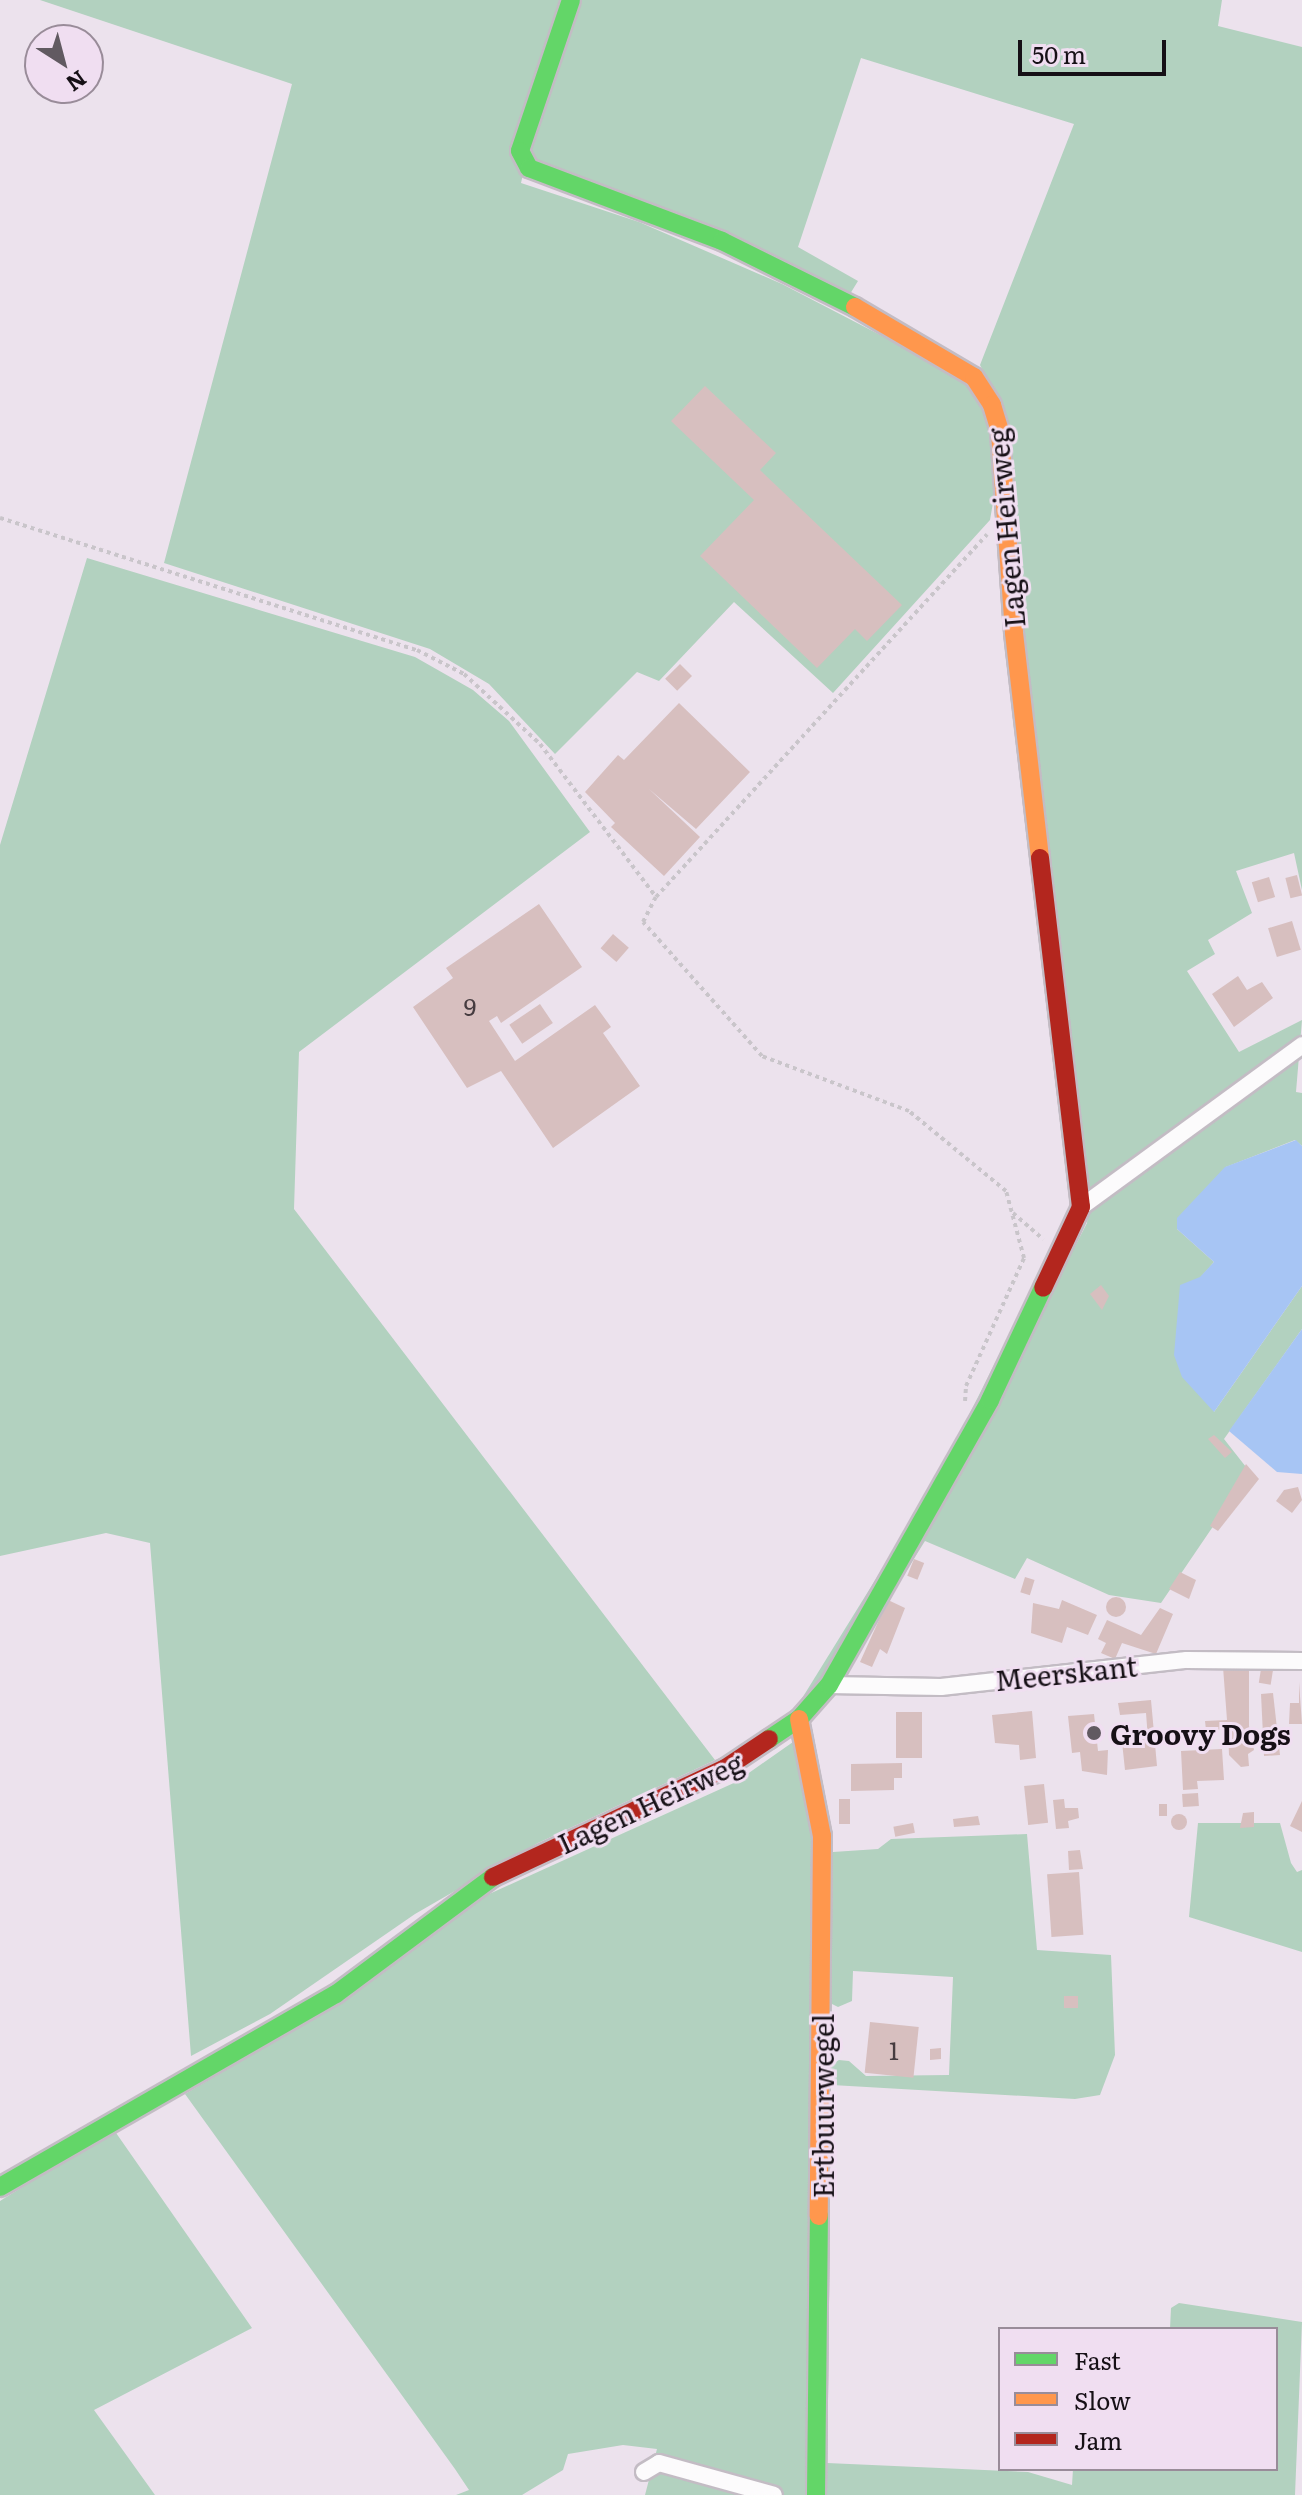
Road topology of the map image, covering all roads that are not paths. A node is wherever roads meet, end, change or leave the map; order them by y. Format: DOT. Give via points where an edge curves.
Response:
graph roads {
  1 [pos="571,0"];
  2 [pos="1302,1045"];
  3 [pos="1081,1207"];
  4 [pos="1302,1661"];
  5 [pos="829,1685"];
  6 [pos="799,1719"];
  7 [pos="0,2187"];
  8 [pos="644,2472"];
  9 [pos="774,2495"];
  10 [pos="816,2495"];
  1 -- 3 [label="street, Lagen Heirweg" via="520,151 529,168 735,248 919,340 974,377 992,405 1000,432 1003,515"];
  2 -- 3 [label="street"];
  3 -- 5 [label="street, Lagen Heirweg" via="983,1412"];
  4 -- 5 [label="street, Meerskant" via="1187,1660 941,1687"];
  5 -- 6 [label="street, Lagen Heirweg"];
  6 -- 7 [label="street, Lagen Heirweg" via="763,1748 724,1769 495,1876 336,1994"];
  6 -- 10 [label="street, Ertbuurwegel" via="822,1836"];
  8 -- 9 [label="street" via="659,2463"];
}
